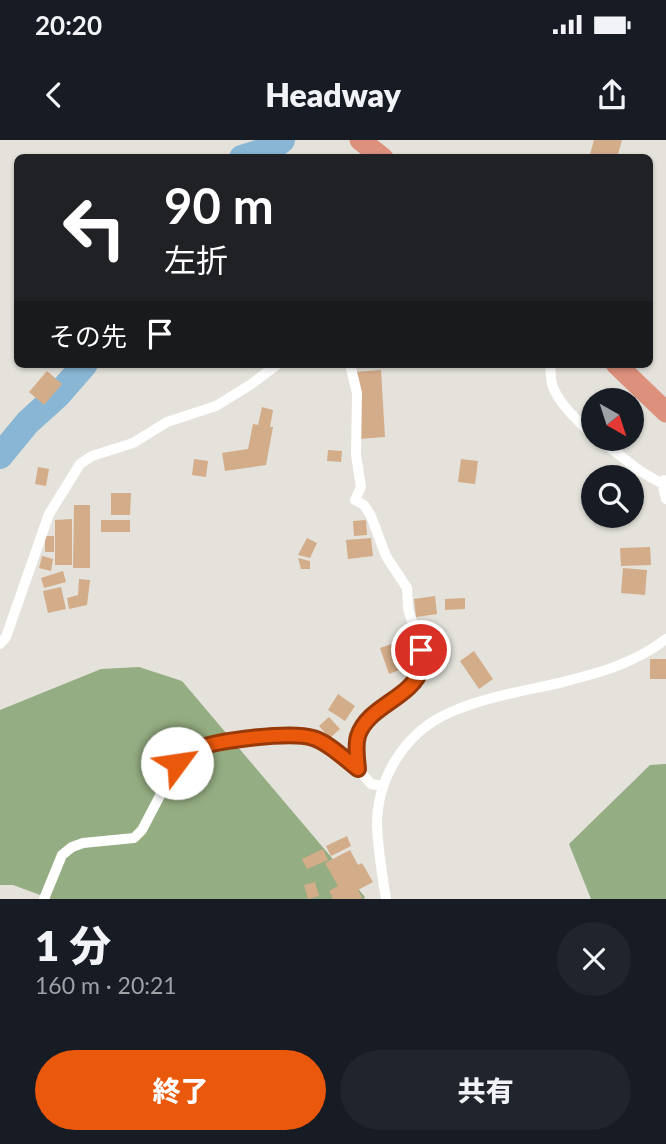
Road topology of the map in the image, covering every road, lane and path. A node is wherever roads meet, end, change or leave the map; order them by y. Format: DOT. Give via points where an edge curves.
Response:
graph roads {
  1 [pos="360,140"];
  2 [pos="378,154"];
  3 [pos="273,368"];
  4 [pos="351,368"];
  5 [pos="550,368"];
  6 [pos="620,368"];
  7 [pos="659,406"];
  8 [pos="581,424"];
  9 [pos="616,452"];
  10 [pos="665,482"];
  11 [pos="666,499"];
  12 [pos="666,639"];
  13 [pos="0,644"];
  14 [pos="358,769"];
  15 [pos="383,786"];
  16 [pos="44,899"];
  17 [pos="386,899"];
  1 -- 2 [label="highway"];
  3 -- 13 [label="street" via="216,406 167,422 133,443 80,464 49,514"];
  4 -- 14 [label="street" via="357,393 356,455 361,487 355,500 371,516 386,556 407,588 422,665 415,679 369,718 359,734"];
  5 -- 8 [label="street" via="552,386"];
  6 -- 7 [label="highway"];
  9 -- 10 [label="street" via="640,471"];
  10 -- 11 [label="street"];
  12 -- 15 [label="street" via="630,662 600,673 450,712 409,742"];
  14 -- 15 [label="street" via="371,785"];
  14 -- 16 [label="street" via="313,738 268,736 191,751 177,763 142,830 134,838 72,847 62,855"];
  15 -- 17 [label="street" via="377,824"];
}
